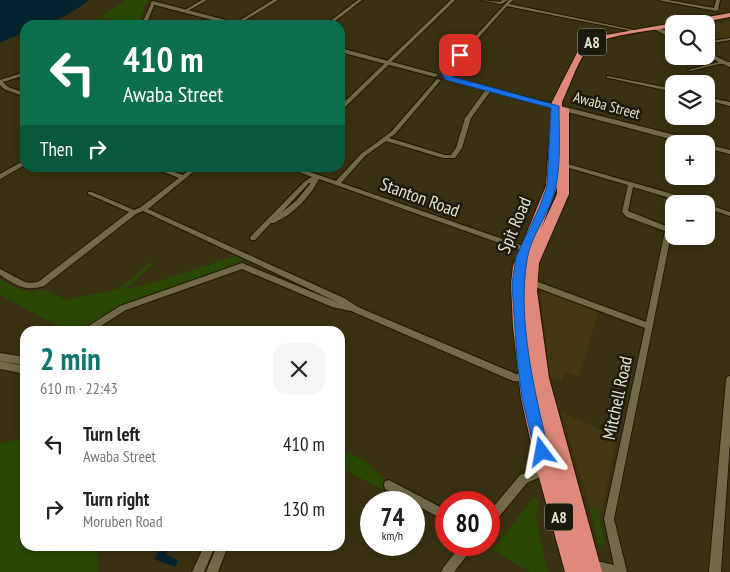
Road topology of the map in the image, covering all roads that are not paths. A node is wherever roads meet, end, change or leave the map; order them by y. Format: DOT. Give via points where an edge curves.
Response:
graph roads {
  1 [pos="205,0"];
  2 [pos="276,0"];
  3 [pos="360,0"];
  4 [pos="453,0"];
  5 [pos="482,0"];
  6 [pos="512,0"];
  7 [pos="660,0"];
  8 [pos="718,0"];
  9 [pos="154,1"];
  10 [pos="507,2"];
  11 [pos="185,11"];
  12 [pos="730,15"];
  13 [pos="715,18"];
  14 [pos="730,19"];
  15 [pos="146,20"];
  16 [pos="219,20"];
  17 [pos="246,20"];
  18 [pos="333,20"];
  19 [pos="715,22"];
  20 [pos="665,28"];
  21 [pos="658,29"];
  22 [pos="637,31"];
  23 [pos="665,33"];
  24 [pos="730,39"];
  25 [pos="715,42"];
  26 [pos="345,51"];
  27 [pos="715,58"];
  28 [pos="388,62"];
  29 [pos="729,64"];
  30 [pos="20,75"];
  31 [pos="447,76"];
  32 [pos="437,78"];
  33 [pos="609,78"];
  34 [pos="1,84"];
  35 [pos="489,89"];
  36 [pos="665,89"];
  37 [pos="20,93"];
  38 [pos="715,100"];
  39 [pos="345,104"];
  40 [pos="730,104"];
  41 [pos="560,107"];
  42 [pos="665,135"];
  43 [pos="386,139"];
  44 [pos="715,148"];
  45 [pos="730,152"];
  46 [pos="559,164"];
  47 [pos="20,165"];
  48 [pos="167,172"];
  49 [pos="190,172"];
  50 [pos="305,172"];
  51 [pos="317,176"];
  52 [pos="0,178"];
  53 [pos="182,178"];
  54 [pos="338,184"];
  55 [pos="632,184"];
  56 [pos="90,193"];
  57 [pos="668,195"];
  58 [pos="143,209"];
  59 [pos="715,209"];
  60 [pos="134,212"];
  61 [pos="730,214"];
  62 [pos="253,238"];
  63 [pos="531,251"];
  64 [pos="0,272"];
  65 [pos="530,282"];
  66 [pos="355,309"];
  67 [pos="94,326"];
  68 [pos="648,326"];
  69 [pos="0,357"];
  70 [pos="20,361"];
  71 [pos="0,365"];
  72 [pos="20,369"];
  73 [pos="533,378"];
  74 [pos="730,380"];
  75 [pos="546,470"];
  76 [pos="389,485"];
  77 [pos="500,507"];
  78 [pos="435,510"];
  79 [pos="208,551"];
  80 [pos="221,551"];
  81 [pos="459,556"];
  82 [pos="582,568"];
  83 [pos="198,572"];
  84 [pos="212,572"];
  85 [pos="446,572"];
  86 [pos="621,572"];
  87 [pos="715,572"];
  1 -- 11 [label="street"];
  2 -- 17 [label="street"];
  3 -- 18 [label="street"];
  4 -- 28 [label="street"];
  5 -- 10 [label="street"];
  6 -- 10 [label="street"];
  7 -- 8 [label="street" via="716,10"];
  9 -- 11 [label="street"];
  9 -- 15 [label="street"];
  10 -- 22 [label="street"];
  10 -- 31 [label="street"];
  11 -- 16 [label="street"];
  12 -- 13 [label="highway"];
  14 -- 19 [label="highway"];
  20 -- 21 [label="highway, Spit Road / A8"];
  21 -- 22 [label="highway, Spit Road / A8"];
  21 -- 23 [label="street"];
  21 -- 41 [label="highway, Spit Road / A8" via="605,42 594,48"];
  22 -- 41 [label="highway, Spit Road / A8" via="586,46"];
  24 -- 25 [label="street"];
  26 -- 28 [label="street"];
  27 -- 29 [label="street"];
  28 -- 32 [label="street"];
  28 -- 39 [label="street"];
  29 -- 29 [label="street" via="698,70 690,70 719,63"];
  30 -- 34 [label="street"];
  31 -- 32 [label="street, Awaba Street"];
  31 -- 35 [label="street, Awaba Street"];
  32 -- 43 [label="street"];
  33 -- 36 [label="street"];
  34 -- 37 [label="street"];
  35 -- 41 [label="street, Awaba Street"];
  35 -- 43 [label="street" via="468,118 453,157"];
  38 -- 40 [label="street"];
  41 -- 42 [label="street, Awaba Street"];
  41 -- 46 [label="highway, Spit Road / A8"];
  43 -- 54 [label="street" via="363,155"];
  44 -- 45 [label="street"];
  46 -- 55 [label="street"];
  46 -- 63 [label="highway, Spit Road / A8" via="562,200"];
  47 -- 52 [label="street"];
  48 -- 53 [label="street"];
  49 -- 53 [label="street"];
  50 -- 51 [label="street, Stanton Road"];
  51 -- 54 [label="street, Stanton Road"];
  51 -- 62 [label="street" via="314,184 283,217 269,222"];
  53 -- 58 [label="street"];
  54 -- 63 [label="street, Stanton Road"];
  55 -- 57 [label="street"];
  55 -- 68 [label="street, Mitchell Road" via="625,212 669,230"];
  56 -- 60 [label="street"];
  58 -- 60 [label="street"];
  58 -- 66 [label="street"];
  59 -- 61 [label="street"];
  60 -- 64 [label="street" via="41,284 30,288"];
  63 -- 65 [label="highway, Spit Road / A8"];
  63 -- 73 [label="highway, Spit Road / A8" via="520,266 518,284"];
  65 -- 68 [label="street"];
  65 -- 73 [label="highway, Spit Road / A8"];
  66 -- 67 [label="street" via="335,305 244,266 114,313"];
  66 -- 73 [label="street" via="512,376"];
  68 -- 86 [label="street, Mitchell Road" via="609,519"];
  69 -- 70 [label="street"];
  71 -- 72 [label="street"];
  73 -- 75 [label="highway, Spit Road / A8"];
  73 -- 82 [label="highway, Spit Road / A8"];
  74 -- 87 [label="street"];
  75 -- 77 [label="street" via="524,479"];
  75 -- 82 [label="highway, Spit Road / A8"];
  76 -- 78 [label="street"];
  79 -- 83 [label="street"];
  80 -- 84 [label="street"];
  81 -- 85 [label="street"];
  82 -- 86 [label="street"];
}
